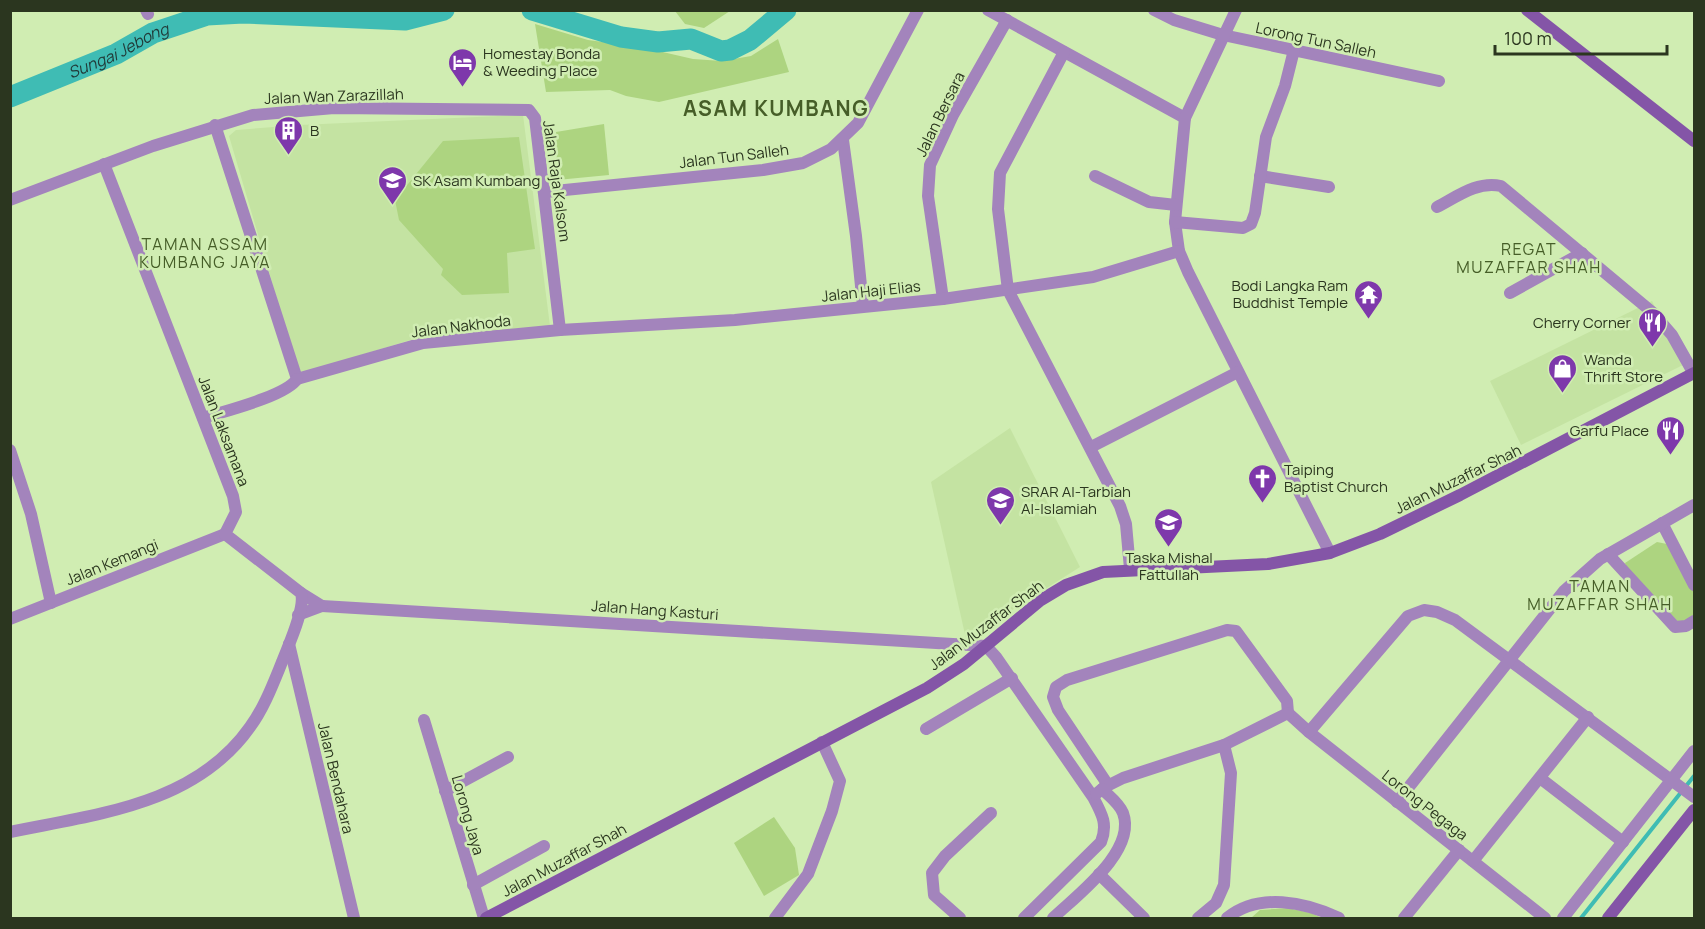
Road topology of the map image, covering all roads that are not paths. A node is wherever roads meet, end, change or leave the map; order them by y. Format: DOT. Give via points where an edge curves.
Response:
graph roads {
  1 [pos="918,10"];
  2 [pos="988,10"];
  3 [pos="1154,10"];
  4 [pos="1236,10"];
  5 [pos="1527,10"];
  6 [pos="1007,20"];
  7 [pos="1223,35"];
  8 [pos="1294,51"];
  9 [pos="1064,52"];
  10 [pos="1439,81"];
  11 [pos="529,110"];
  12 [pos="1185,118"];
  13 [pos="215,125"];
  14 [pos="843,140"];
  15 [pos="1695,141"];
  16 [pos="105,164"];
  17 [pos="1095,176"];
  18 [pos="1260,176"];
  19 [pos="1329,187"];
  20 [pos="545,192"];
  21 [pos="10,200"];
  22 [pos="1176,205"];
  23 [pos="1437,207"];
  24 [pos="1175,222"];
  25 [pos="1179,251"];
  26 [pos="1582,253"];
  27 [pos="1008,290"];
  28 [pos="1509,293"];
  29 [pos="943,299"];
  30 [pos="863,306"];
  31 [pos="561,330"];
  32 [pos="1238,372"];
  33 [pos="1694,374"];
  34 [pos="297,379"];
  35 [pos="203,418"];
  36 [pos="1091,447"];
  37 [pos="10,450"];
  38 [pos="1695,505"];
  39 [pos="1662,523"];
  40 [pos="225,534"];
  41 [pos="1330,554"];
  42 [pos="1608,554"];
  43 [pos="1130,569"];
  44 [pos="1695,585"];
  45 [pos="301,593"];
  46 [pos="51,603"];
  47 [pos="322,606"];
  48 [pos="298,615"];
  49 [pos="10,619"];
  50 [pos="1695,621"];
  51 [pos="289,644"];
  52 [pos="986,646"];
  53 [pos="1511,659"];
  54 [pos="1012,678"];
  55 [pos="1288,713"];
  56 [pos="1588,717"];
  57 [pos="424,720"];
  58 [pos="926,729"];
  59 [pos="1309,732"];
  60 [pos="822,742"];
  61 [pos="1224,745"];
  62 [pos="1695,751"];
  63 [pos="508,757"];
  64 [pos="1540,778"];
  65 [pos="1683,789"];
  66 [pos="445,790"];
  67 [pos="1101,790"];
  68 [pos="1397,802"];
  69 [pos="1695,810"];
  70 [pos="991,813"];
  71 [pos="10,832"];
  72 [pos="1623,842"];
  73 [pos="544,846"];
  74 [pos="1459,850"];
  75 [pos="1473,861"];
  76 [pos="1099,874"];
  77 [pos="473,885"];
  78 [pos="354,918"];
  79 [pos="485,918"];
  80 [pos="775,918"];
  81 [pos="960,918"];
  82 [pos="1024,918"];
  83 [pos="1053,918"];
  84 [pos="1144,918"];
  85 [pos="1198,918"];
  86 [pos="1227,918"];
  87 [pos="1340,918"];
  88 [pos="1404,918"];
  89 [pos="1545,918"];
  90 [pos="1563,918"];
  91 [pos="1608,918"];
  1 -- 14 [label="street, Jalan Tun Salleh" via="858,123"];
  2 -- 6 [label="street"];
  3 -- 7 [label="street, Lorong Tun Salleh"];
  4 -- 7 [label="street"];
  5 -- 15 [label="main road"];
  6 -- 9 [label="street"];
  6 -- 29 [label="street, Jalan Bersara" via="930,165 928,196"];
  7 -- 8 [label="street, Lorong Tun Salleh"];
  7 -- 12 [label="street"];
  8 -- 10 [label="street, Lorong Tun Salleh"];
  8 -- 18 [label="street" via="1266,136"];
  9 -- 12 [label="street"];
  9 -- 27 [label="street" via="1000,173 997,198"];
  11 -- 13 [label="street, Jalan Wan Zarazillah" via="334,108 270,112"];
  11 -- 20 [label="street, Jalan Raja Kalsom" via="535,118"];
  12 -- 22 [label="street"];
  13 -- 16 [label="street, Jalan Wan Zarazillah"];
  13 -- 34 [label="street"];
  14 -- 20 [label="street, Jalan Tun Salleh" via="803,163 763,170"];
  14 -- 30 [label="street"];
  16 -- 21 [label="street, Jalan Wan Zarazillah"];
  16 -- 35 [label="street, Jalan Laksamana"];
  17 -- 22 [label="street" via="1149,202"];
  18 -- 19 [label="street"];
  18 -- 24 [label="street" via="1251,224 1243,228"];
  20 -- 31 [label="street, Jalan Raja Kalsom"];
  22 -- 24 [label="street"];
  23 -- 26 [label="street" via="1476,186 1501,186"];
  24 -- 25 [label="street"];
  25 -- 27 [label="street, Jalan Haji Elias" via="1093,277"];
  25 -- 32 [label="street"];
  26 -- 28 [label="street"];
  26 -- 33 [label="street" via="1652,312 1672,335"];
  27 -- 29 [label="street, Jalan Haji Elias"];
  27 -- 36 [label="street"];
  29 -- 30 [label="street, Jalan Haji Elias"];
  30 -- 31 [label="street, Jalan Haji Elias" via="735,320"];
  31 -- 34 [label="street, Jalan Nakhoda" via="414,345"];
  32 -- 36 [label="street"];
  32 -- 41 [label="street"];
  33 -- 41 [label="main road, Jalan Muzaffar Shah" via="1460,495"];
  34 -- 35 [label="street, Jalan Nakhoda" via="280,393"];
  35 -- 40 [label="street, Jalan Laksamana" via="233,495 236,512"];
  36 -- 43 [label="street" via="1126,524"];
  37 -- 46 [label="street" via="31,514"];
  38 -- 39 [label="street"];
  39 -- 42 [label="street"];
  39 -- 44 [label="street"];
  40 -- 45 [label="street"];
  40 -- 46 [label="street, Jalan Kemangi"];
  41 -- 43 [label="main road, Jalan Muzaffar Shah" via="1268,564"];
  42 -- 50 [label="street" via="1675,627"];
  42 -- 53 [label="street" via="1564,591"];
  43 -- 52 [label="main road, Jalan Muzaffar Shah" via="1103,572 1066,585 1041,600"];
  45 -- 47 [label="street"];
  45 -- 48 [label="street"];
  46 -- 49 [label="street, Jalan Kemangi"];
  47 -- 48 [label="street"];
  47 -- 52 [label="street, Jalan Hang Kasturi"];
  48 -- 51 [label="street"];
  51 -- 71 [label="street" via="262,708 211,769 166,795"];
  51 -- 78 [label="street, Jalan Bendahara"];
  52 -- 54 [label="street"];
  52 -- 60 [label="main road, Jalan Muzaffar Shah" via="927,688"];
  53 -- 56 [label="street"];
  53 -- 59 [label="street" via="1455,620 1437,612 1417,611 1408,616"];
  53 -- 68 [label="street"];
  54 -- 58 [label="street"];
  54 -- 67 [label="street"];
  55 -- 59 [label="street, Lorong Pegaga"];
  55 -- 61 [label="street"];
  55 -- 67 [label="street" via="1287,701 1236,631 1227,630 1067,680 1056,687 1053,697"];
  56 -- 64 [label="street"];
  56 -- 65 [label="street"];
  57 -- 66 [label="street, Lorong Jaya"];
  59 -- 68 [label="street, Lorong Pegaga"];
  60 -- 79 [label="main road, Jalan Muzaffar Shah"];
  60 -- 80 [label="street" via="840,781 835,801 807,874"];
  61 -- 67 [label="street"];
  61 -- 85 [label="street" via="1231,773 1224,885 1216,903"];
  62 -- 65 [label="street"];
  63 -- 66 [label="street"];
  64 -- 72 [label="street"];
  64 -- 75 [label="street"];
  65 -- 72 [label="street"];
  66 -- 77 [label="street, Lorong Jaya"];
  67 -- 76 [label="street" via="1119,805 1125,830 1118,852"];
  67 -- 82 [label="street" via="1106,829 1101,842"];
  68 -- 74 [label="street, Lorong Pegaga"];
  69 -- 91 [label="main road"];
  70 -- 81 [label="street" via="932,873 934,895"];
  72 -- 90 [label="street"];
  73 -- 77 [label="street"];
  74 -- 75 [label="street, Lorong Pegaga"];
  74 -- 88 [label="street"];
  75 -- 89 [label="street, Lorong Pegaga"];
  76 -- 83 [label="street"];
  76 -- 84 [label="street"];
  77 -- 79 [label="street, Lorong Jaya"];
  86 -- 87 [label="street" via="1253,904 1274,902 1317,908"];
}
